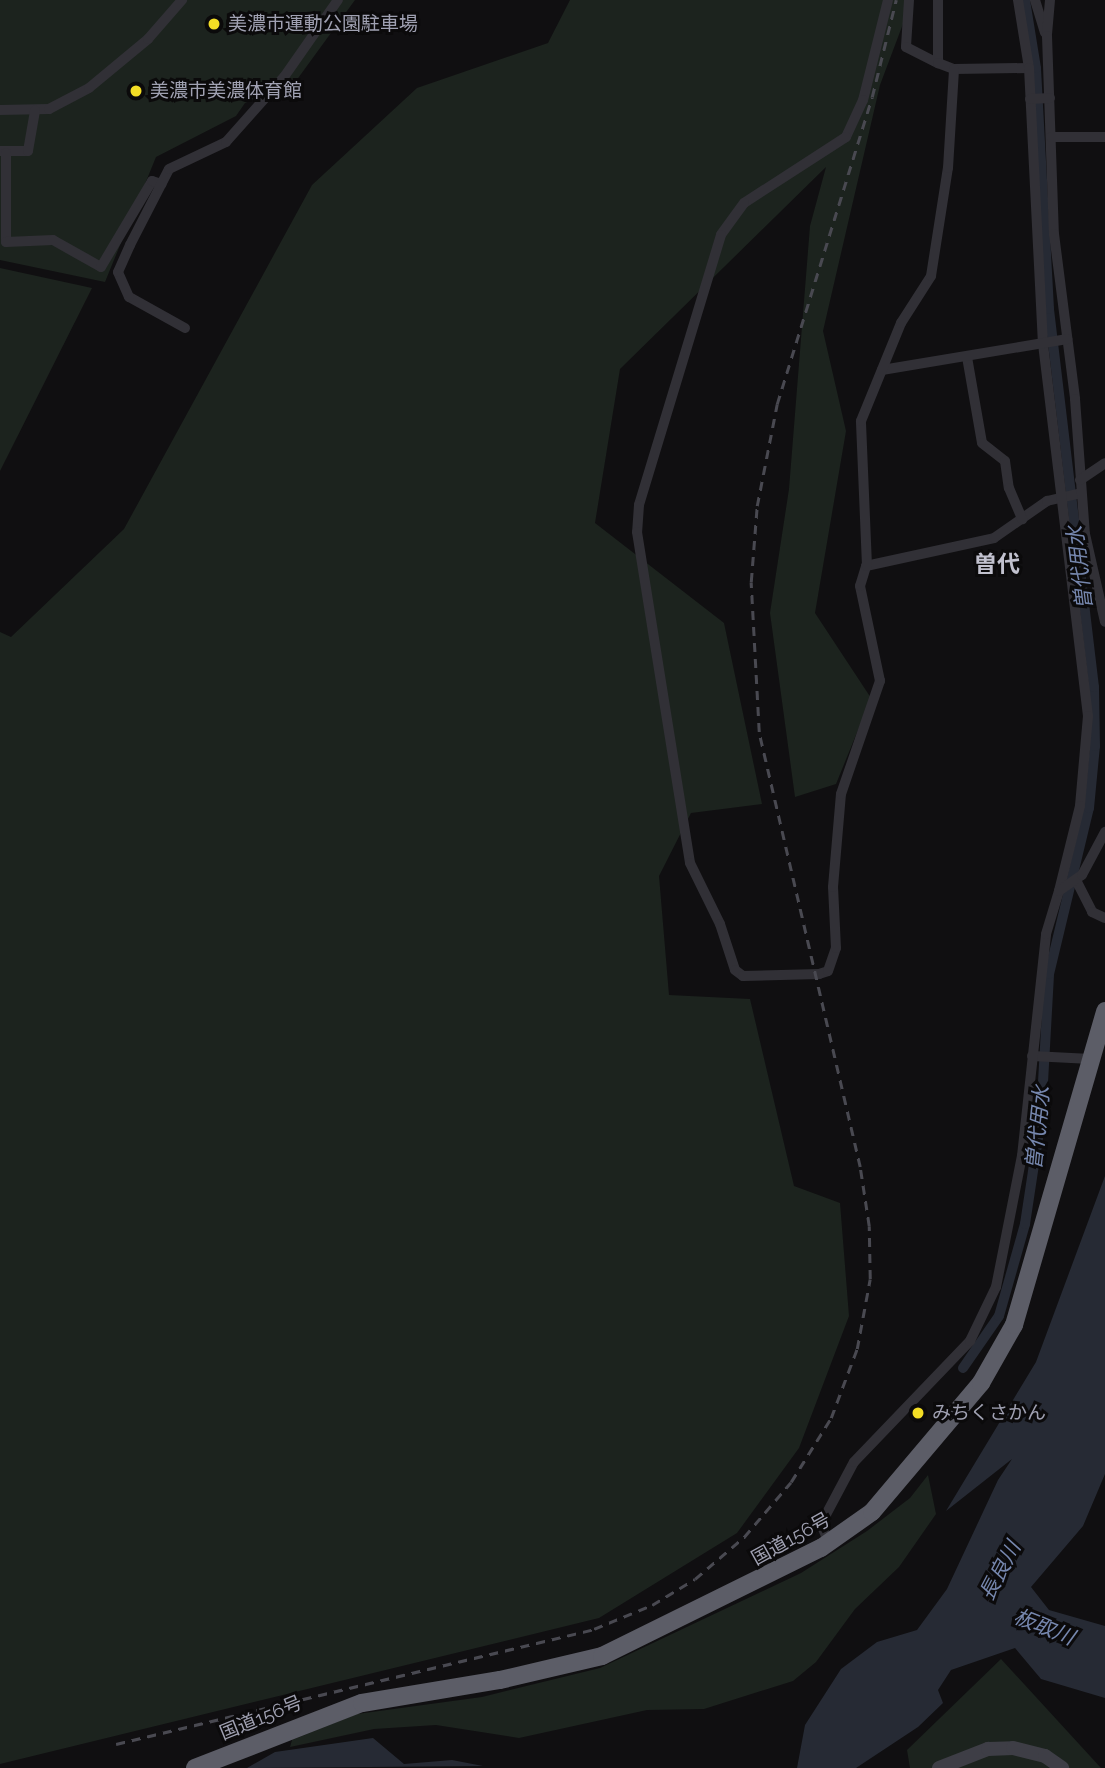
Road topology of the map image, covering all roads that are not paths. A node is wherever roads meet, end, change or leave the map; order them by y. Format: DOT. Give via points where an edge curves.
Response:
graph roads {
  1 [pos="182,0"];
  2 [pos="338,0"];
  3 [pos="888,0"];
  4 [pos="909,0"];
  5 [pos="938,0"];
  6 [pos="1018,0"];
  7 [pos="1035,0"];
  8 [pos="1050,0"];
  9 [pos="1047,36"];
  10 [pos="938,63"];
  11 [pos="1030,68"];
  12 [pos="954,69"];
  13 [pos="1040,99"];
  14 [pos="0,110"];
  15 [pos="35,111"];
  16 [pos="1051,137"];
  17 [pos="1105,137"];
  18 [pos="3,152"];
  19 [pos="162,184"];
  20 [pos="1043,214"];
  21 [pos="185,328"];
  22 [pos="1054,342"];
  23 [pos="967,357"];
  24 [pos="882,370"];
  25 [pos="1105,463"];
  26 [pos="1080,480"];
  27 [pos="1071,494"];
  28 [pos="1022,519"];
  29 [pos="867,565"];
  30 [pos="1083,578"];
  31 [pos="1105,622"];
  32 [pos="1105,832"];
  33 [pos="1068,885"];
  34 [pos="1105,918"];
  35 [pos="1105,1011"];
  36 [pos="1039,1056"];
  37 [pos="1091,1059"];
  38 [pos="829,1543"];
  39 [pos="195,1768"];
  40 [pos="939,1768"];
  41 [pos="1062,1768"];
  1 -- 15 [label="street" via="148,39 89,88 49,109"];
  2 -- 19 [label="street" via="284,77 226,142 176,163"];
  3 -- 29 [label="street" via="863,100 846,136 744,203 721,235 639,505 637,532 690,863 720,924 735,970 743,976 819,974 828,971 836,948 833,887 841,794 880,681 860,586"];
  4 -- 10 [label="street" via="906,47"];
  5 -- 10 [label="street"];
  6 -- 11 [label="street"];
  7 -- 9 [label="street"];
  8 -- 9 [label="street"];
  9 -- 13 [label="street"];
  10 -- 12 [label="street"];
  11 -- 12 [label="street"];
  11 -- 13 [label="street"];
  12 -- 24 [label="street" via="948,168 930,276 901,323"];
  13 -- 16 [label="street"];
  13 -- 20 [label="street"];
  14 -- 15 [label="street"];
  15 -- 18 [label="street" via="28,151"];
  16 -- 17 [label="street"];
  16 -- 20 [label="street"];
  18 -- 19 [label="street" via="6,242 53,240 101,267 152,181"];
  19 -- 21 [label="street" via="118,272 129,297"];
  20 -- 22 [label="street"];
  20 -- 22 [label="street"];
  22 -- 23 [label="street"];
  22 -- 26 [label="street"];
  22 -- 27 [label="street"];
  23 -- 24 [label="street"];
  23 -- 28 [label="street" via="982,443 1004,461"];
  24 -- 29 [label="street" via="863,411 860,433"];
  25 -- 26 [label="street"];
  26 -- 27 [label="street"];
  27 -- 28 [label="street"];
  27 -- 30 [label="street"];
  27 -- 30 [label="street"];
  28 -- 29 [label="street" via="994,538"];
  30 -- 31 [label="street"];
  30 -- 33 [label="street" via="1088,749"];
  32 -- 33 [label="street" via="1089,865"];
  33 -- 34 [label="street" via="1092,912"];
  33 -- 36 [label="street" via="1038,981"];
  35 -- 37 [label="highway, 国道156号"];
  36 -- 37 [label="street"];
  36 -- 38 [label="street" via="1004,1263 984,1318 954,1359 883,1427 854,1462 821,1524"];
  37 -- 38 [label="highway, 国道156号" via="1026,1294 1000,1353 903,1481 872,1512"];
  38 -- 39 [label="highway, 国道156号" via="691,1616 602,1656 500,1680 362,1703"];
  40 -- 41 [label="main road" via="988,1749 1013,1748 1045,1756"];
}
